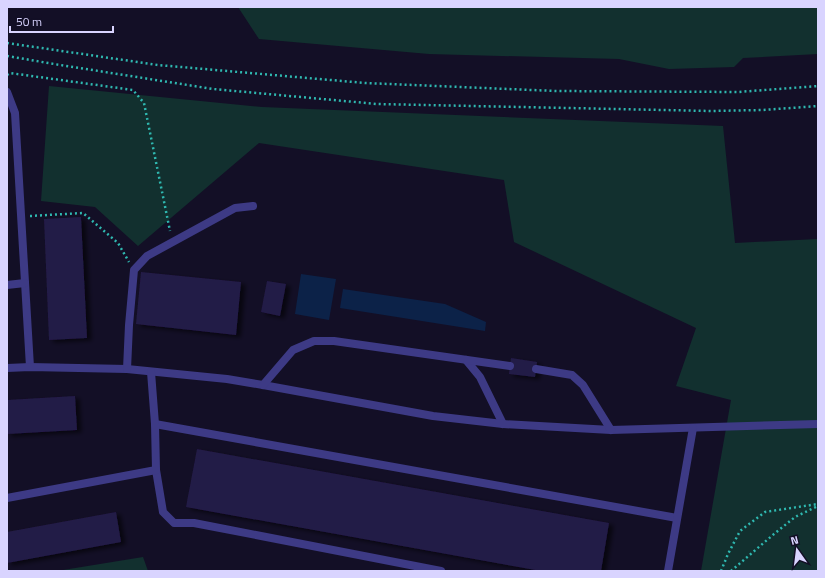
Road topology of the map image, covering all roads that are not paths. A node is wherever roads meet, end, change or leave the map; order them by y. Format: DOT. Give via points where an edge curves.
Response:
graph roads {
  1 [pos="7,92"];
  2 [pos="253,206"];
  3 [pos="25,284"];
  4 [pos="7,285"];
  5 [pos="466,360"];
  6 [pos="510,366"];
  7 [pos="30,367"];
  8 [pos="7,368"];
  9 [pos="127,369"];
  10 [pos="536,369"];
  11 [pos="151,372"];
  12 [pos="263,385"];
  13 [pos="155,424"];
  14 [pos="503,424"];
  15 [pos="818,424"];
  16 [pos="693,428"];
  17 [pos="611,430"];
  18 [pos="156,470"];
  19 [pos="7,498"];
  20 [pos="677,518"];
  21 [pos="441,571"];
  22 [pos="668,571"];
  1 -- 3 [label="lane" via="15,114"];
  2 -- 9 [label="lane" via="235,208 147,256 134,270"];
  3 -- 4 [label="lane"];
  3 -- 7 [label="lane"];
  5 -- 6 [label="lane"];
  5 -- 12 [label="lane" via="334,341 314,341 293,350"];
  5 -- 14 [label="lane" via="480,377"];
  7 -- 8 [label="lane"];
  7 -- 9 [label="lane"];
  9 -- 11 [label="lane"];
  10 -- 17 [label="lane" via="572,375 583,385"];
  11 -- 12 [label="lane"];
  11 -- 13 [label="lane"];
  12 -- 14 [label="lane" via="433,416"];
  13 -- 18 [label="lane"];
  13 -- 20 [label="lane"];
  14 -- 17 [label="lane"];
  15 -- 16 [label="lane"];
  16 -- 17 [label="lane"];
  16 -- 20 [label="lane"];
  18 -- 19 [label="lane"];
  18 -- 21 [label="lane" via="163,512 174,523 194,523"];
  20 -- 22 [label="lane"];
}
